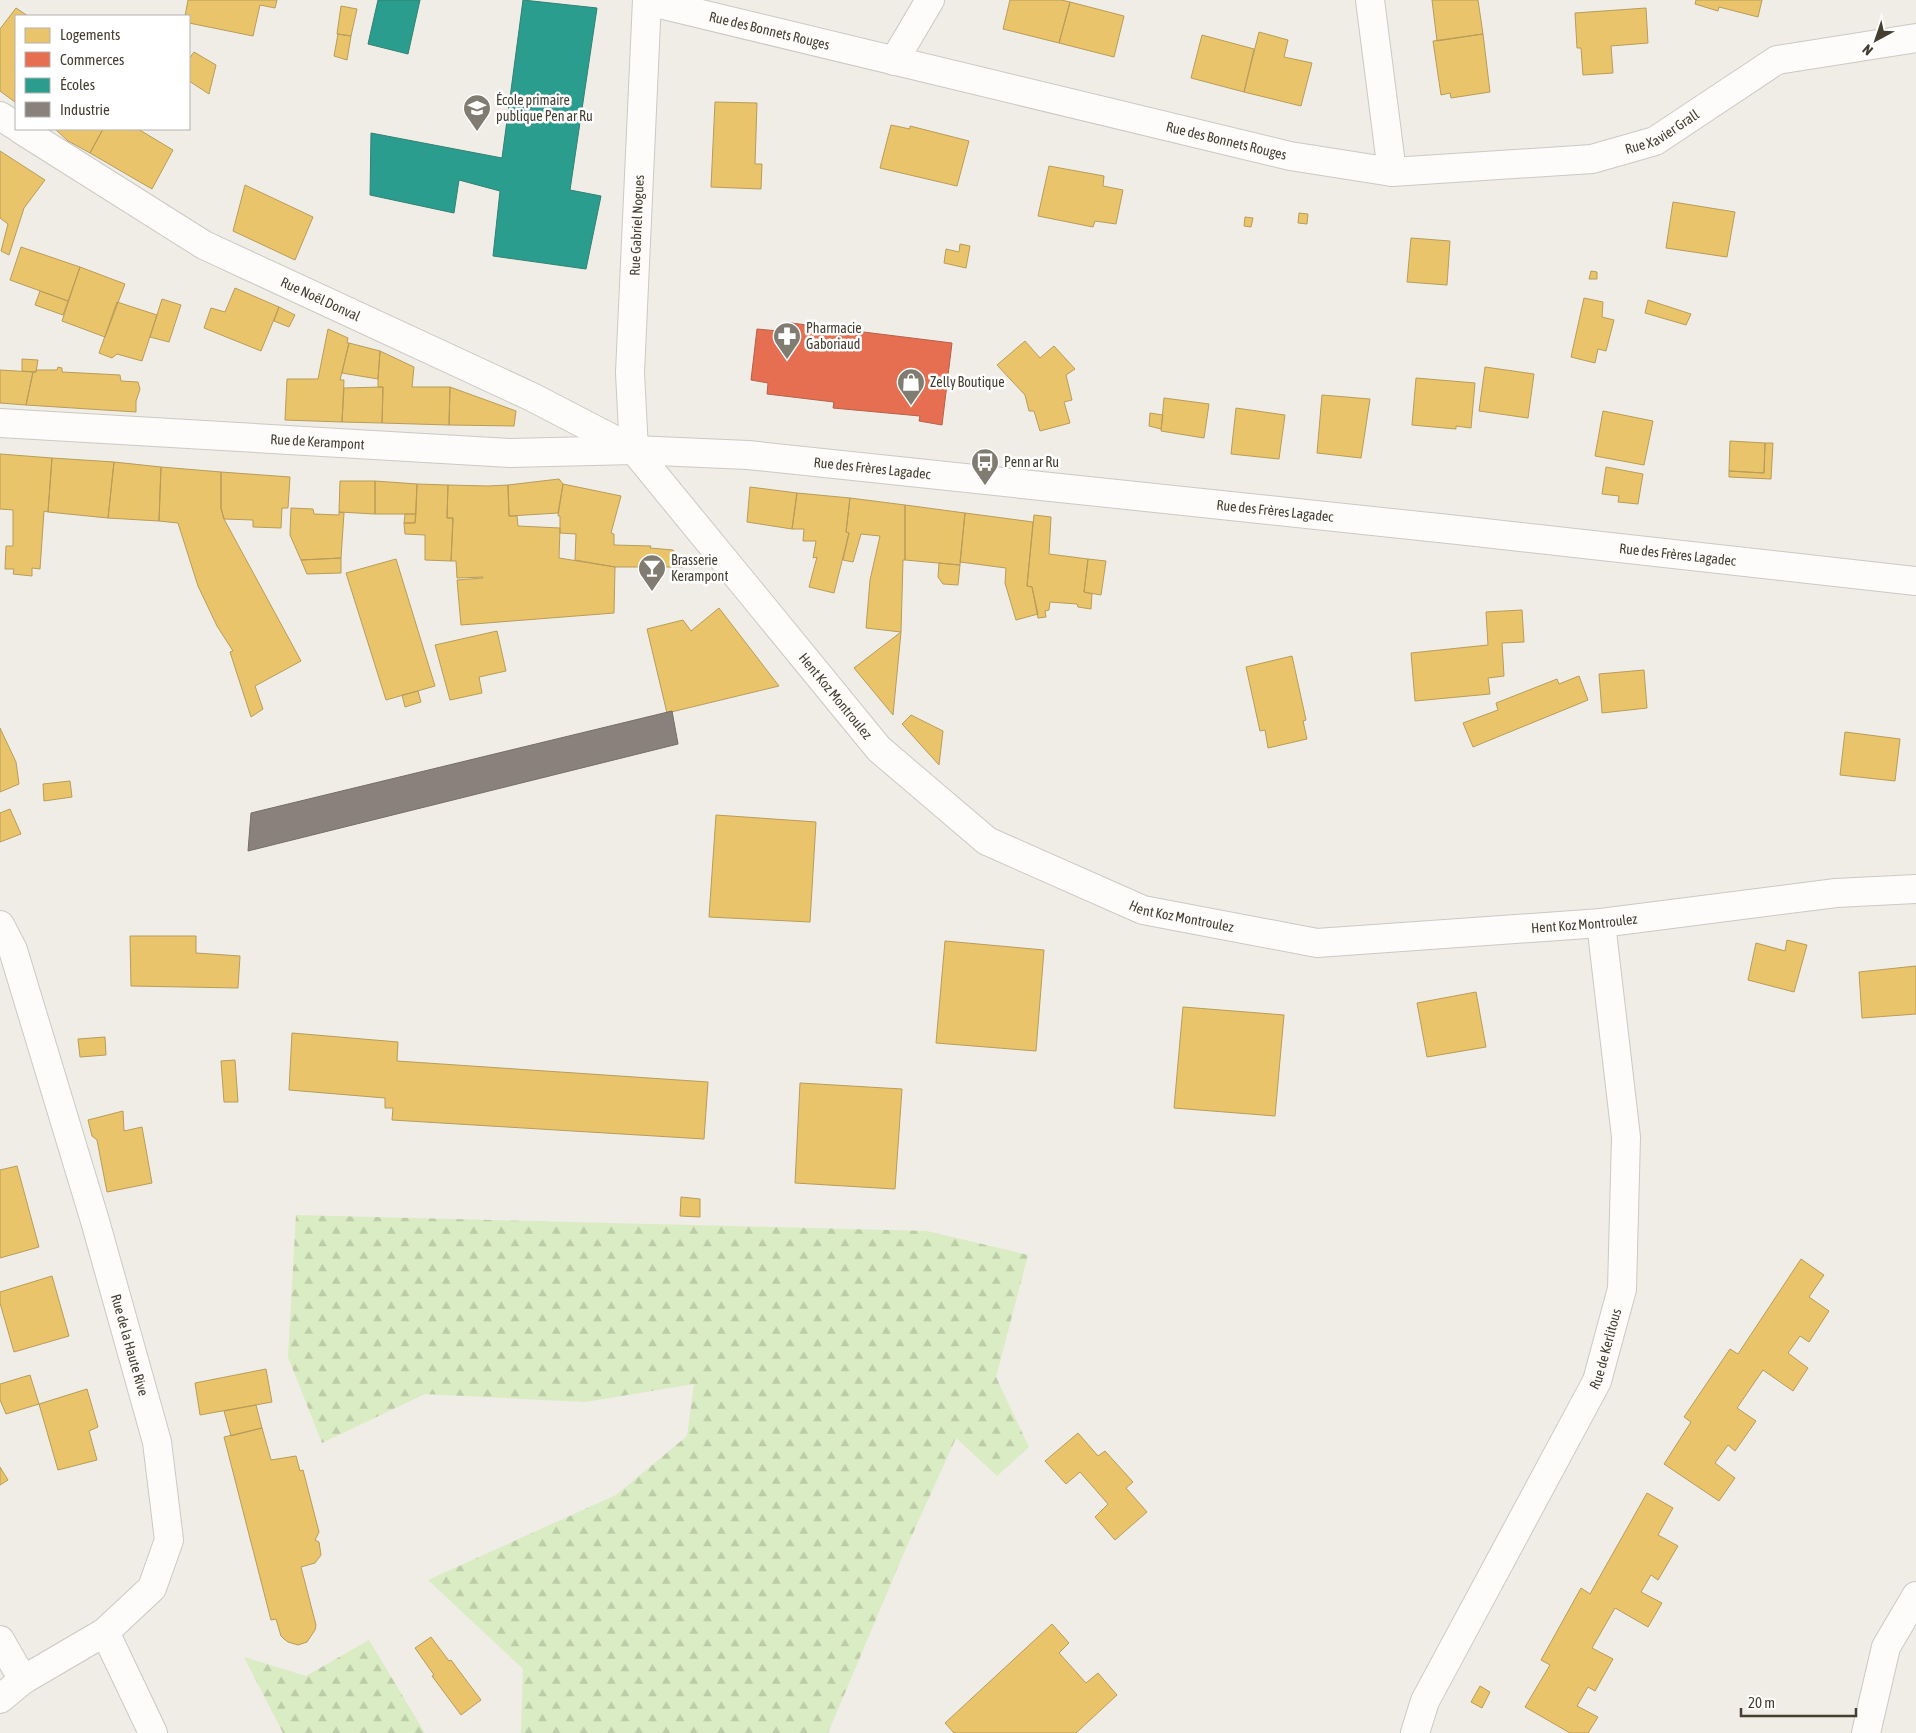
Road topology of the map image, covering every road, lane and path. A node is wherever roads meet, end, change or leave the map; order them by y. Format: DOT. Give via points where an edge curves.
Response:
graph roads {
  1 [pos="647,0"];
  2 [pos="930,0"];
  3 [pos="1370,0"];
  4 [pos="1916,38"];
  5 [pos="894,61"];
  6 [pos="0,116"];
  7 [pos="15,125"];
  8 [pos="22,130"];
  9 [pos="1392,172"];
  10 [pos="0,423"];
  11 [pos="634,450"];
  12 [pos="1916,581"];
  13 [pos="1916,889"];
  14 [pos="1601,923"];
  15 [pos="0,925"];
  16 [pos="1916,1596"];
  17 [pos="105,1632"];
  18 [pos="0,1640"];
  19 [pos="23,1680"];
  20 [pos="0,1699"];
  21 [pos="153,1733"];
  22 [pos="1415,1733"];
  23 [pos="1866,1733"];
  1 -- 5 [label="street, Rue des Bonnets Rouges"];
  1 -- 11 [label="street, Rue Gabriel Nogues" via="630,373"];
  2 -- 5 [label="street"];
  3 -- 9 [label="street"];
  4 -- 9 [label="street, Rue Xavier Grall" via="1777,60 1655,140 1592,159"];
  5 -- 9 [label="street, Rue des Bonnets Rouges" via="1290,156"];
  6 -- 7 [label="street"];
  8 -- 11 [label="street, Rue Noël Donval" via="204,245 532,398"];
  10 -- 11 [label="street, Rue de Kerampont" via="510,453"];
  11 -- 12 [label="street, Rue des Frères Lagadec" via="748,455"];
  11 -- 14 [label="street, Hent Koz Montroulez" via="879,749 987,841 1143,910 1317,942"];
  13 -- 14 [label="street, Hent Koz Montroulez" via="1836,893"];
  14 -- 22 [label="street, Rue de Kerlitous" via="1626,1137 1622,1289 1597,1381 1425,1701"];
  15 -- 17 [label="street, Rue de la Haute Rive" via="13,950 95,1221 157,1442 169,1540 152,1588"];
  16 -- 23 [label="street" via="1886,1647"];
  17 -- 19 [label="street, Rue de la Haute Rive"];
  17 -- 21 [label="street"];
  18 -- 19 [label="street"];
  19 -- 20 [label="street, Rue de la Haute Rive"];
}
